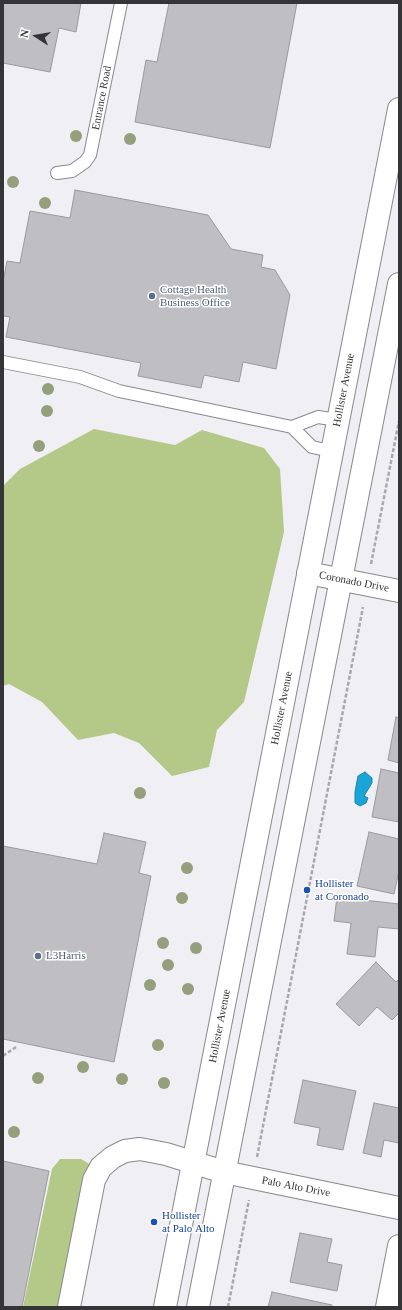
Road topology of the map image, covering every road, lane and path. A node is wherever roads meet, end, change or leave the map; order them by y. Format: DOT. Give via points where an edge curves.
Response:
graph roads {
  1 [pos="121,3"];
  2 [pos="399,109"];
  3 [pos="57,173"];
  4 [pos="399,284"];
  5 [pos="3,362"];
  6 [pos="338,420"];
  7 [pos="399,420"];
  8 [pos="292,427"];
  9 [pos="331,451"];
  10 [pos="370,569"];
  11 [pos="308,573"];
  12 [pos="341,579"];
  13 [pos="399,591"];
  14 [pos="364,604"];
  15 [pos="16,1047"];
  16 [pos="3,1056"];
  17 [pos="194,1163"];
  18 [pos="255,1164"];
  19 [pos="224,1172"];
  20 [pos="250,1196"];
  21 [pos="399,1208"];
  22 [pos="399,1246"];
  23 [pos="69,1307"];
  24 [pos="165,1307"];
  25 [pos="198,1307"];
  26 [pos="228,1307"];
  27 [pos="387,1307"];
  1 -- 3 [label="lane, Entrance Road" via="90,155 72,171"];
  2 -- 6 [label="main road, Hollister Avenue"];
  4 -- 12 [label="main road"];
  5 -- 8 [label="lane" via="80,377 119,391"];
  6 -- 8 [label="lane" via="318,417"];
  6 -- 9 [label="main road, Hollister Avenue"];
  7 -- 10 [label="path"];
  8 -- 9 [label="lane" via="312,447"];
  9 -- 11 [label="main road, Hollister Avenue"];
  11 -- 12 [label="main road, Coronado Drive"];
  11 -- 17 [label="main road, Hollister Avenue"];
  12 -- 13 [label="main road, Coronado Drive"];
  12 -- 19 [label="main road"];
  14 -- 18 [label="path"];
  15 -- 16 [label="path"];
  17 -- 19 [label="main road, Palo Alto Drive"];
  17 -- 23 [label="main road, Palo Alto Drive" via="175,1156 140,1150 125,1151 113,1156 101,1167 94,1180"];
  17 -- 24 [label="main road, Hollister Avenue"];
  19 -- 21 [label="main road, Palo Alto Drive"];
  19 -- 25 [label="main road"];
  20 -- 26 [label="path"];
  22 -- 27 [label="main road"];
}
